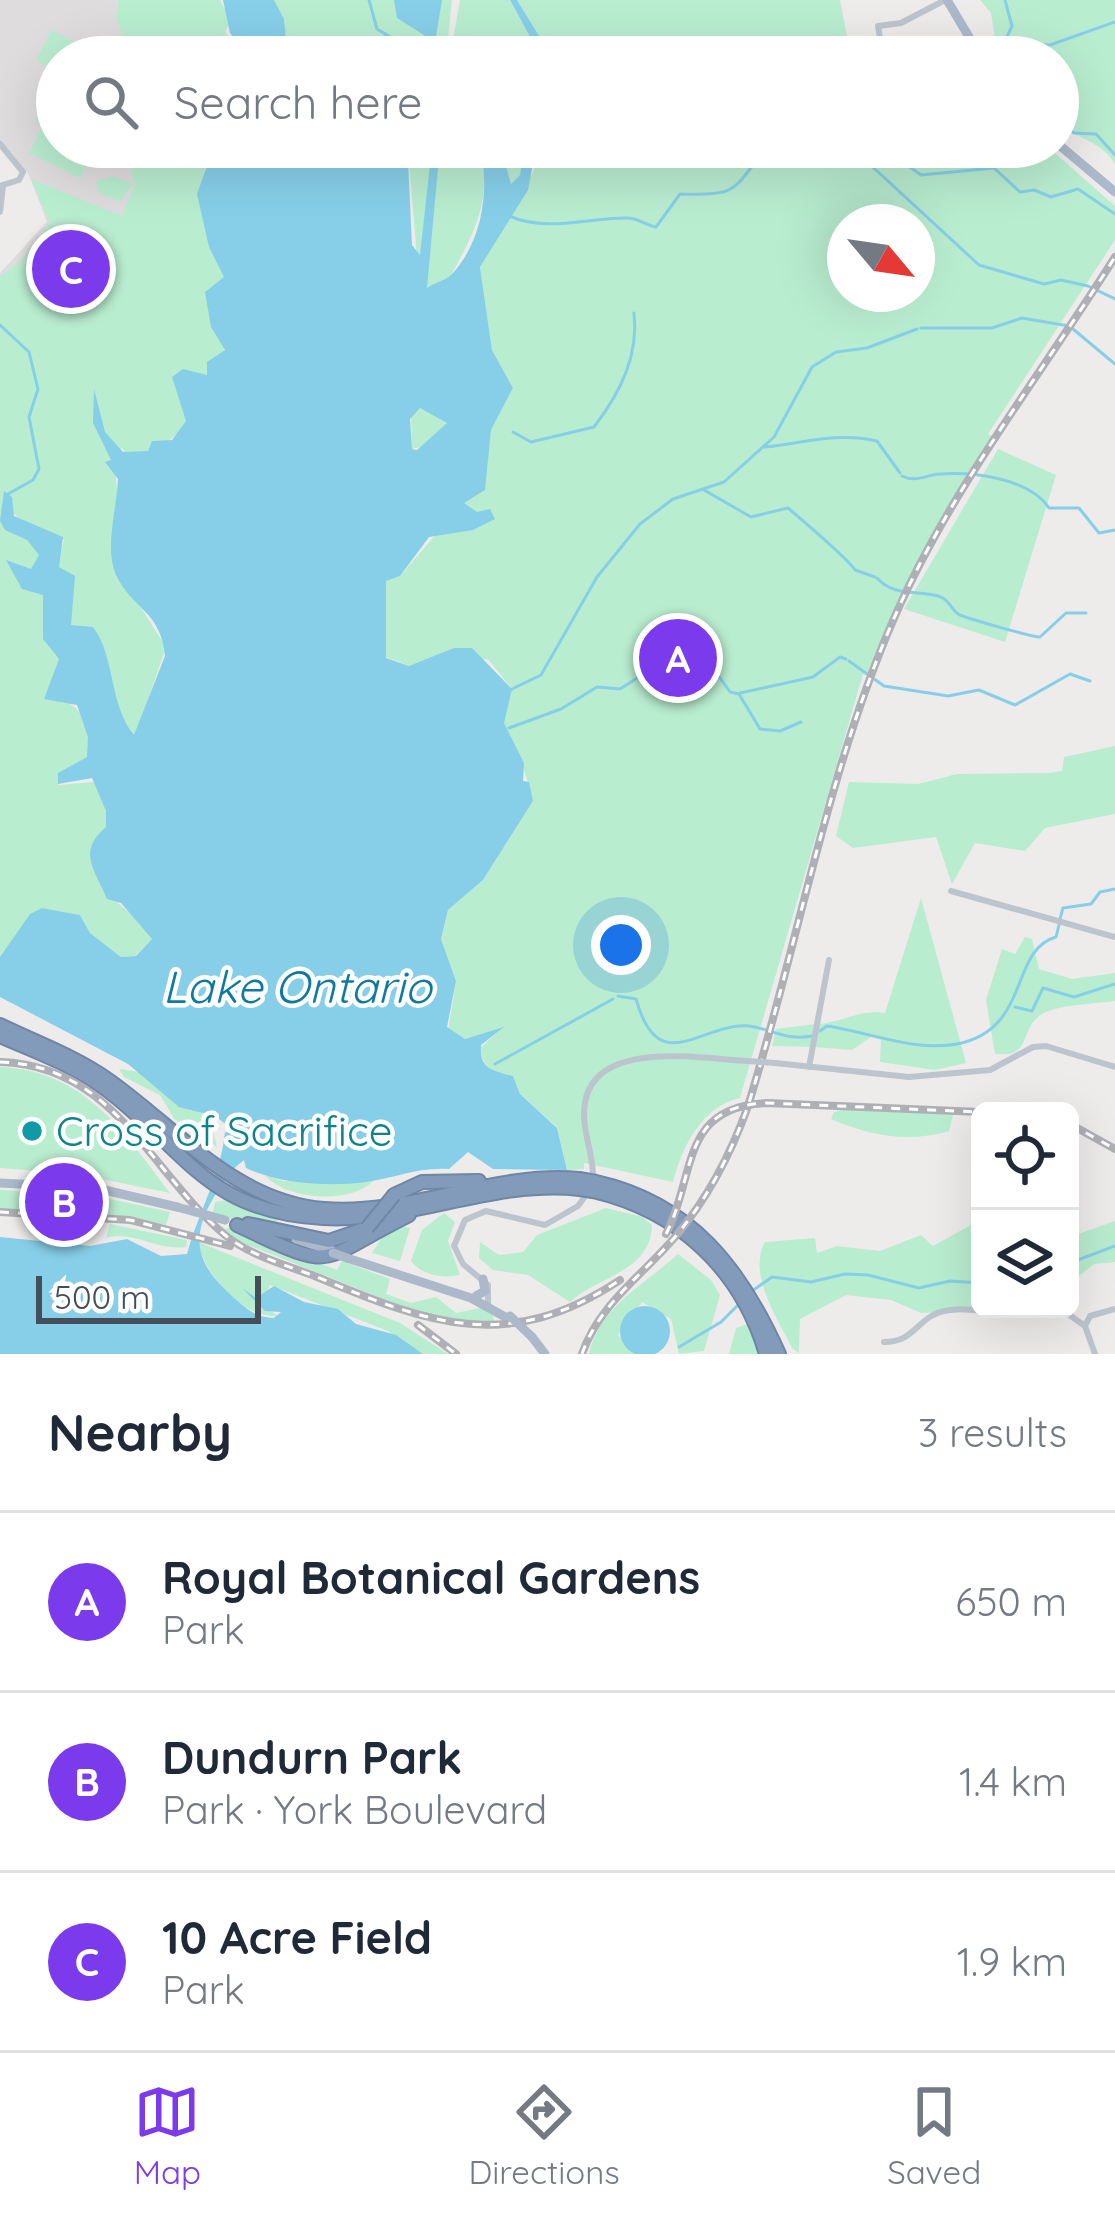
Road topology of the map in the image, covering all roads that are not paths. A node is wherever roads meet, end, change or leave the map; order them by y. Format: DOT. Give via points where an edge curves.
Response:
graph roads {
  1 [pos="946,0"];
  2 [pos="877,36"];
  3 [pos="969,36"];
  4 [pos="0,144"];
  5 [pos="1079,162"];
  6 [pos="2,186"];
  7 [pos="1115,192"];
  8 [pos="0,212"];
  9 [pos="951,891"];
  10 [pos="1115,937"];
  11 [pos="830,961"];
  12 [pos="0,1025"];
  13 [pos="0,1036"];
  14 [pos="808,1066"];
  15 [pos="1115,1066"];
  16 [pos="516,1181"];
  17 [pos="0,1183"];
  18 [pos="587,1185"];
  19 [pos="478,1197"];
  20 [pos="236,1223"];
  21 [pos="349,1257"];
  22 [pos="483,1280"];
  23 [pos="476,1296"];
  24 [pos="489,1304"];
  25 [pos="1115,1309"];
  26 [pos="971,1315"];
  27 [pos="1074,1318"];
  28 [pos="1085,1326"];
  29 [pos="884,1342"];
  30 [pos="772,1353"];
  31 [pos="543,1354"];
  32 [pos="1094,1354"];
  1 -- 2 [label="street" via="901,23 873,24"];
  1 -- 3 [label="main road"];
  4 -- 6 [label="street" via="23,172"];
  5 -- 7 [label="main road"];
  6 -- 8 [label="street"];
  9 -- 10 [label="street"];
  11 -- 14 [label="street"];
  12 -- 16 [label="highway" via="106,1078 210,1162 288,1202 338,1209"];
  13 -- 19 [label="highway" via="106,1090 200,1177 283,1213 338,1219"];
  14 -- 15 [label="street" via="953,1074 1005,1066 1046,1046"];
  14 -- 22 [label="street, bridge" via="637,1058 606,1072 585,1102 593,1178 578,1206 545,1225 487,1211 459,1226 457,1255"];
  16 -- 18 [label="highway"];
  16 -- 20 [label="highway, bridge" via="422,1182 394,1195 367,1228 338,1241"];
  17 -- 20 [label="main road, bridge" via="89,1188"];
  18 -- 19 [label="highway"];
  18 -- 30 [label="highway" via="689,1234 731,1279"];
  18 -- 30 [label="highway" via="638,1194 689,1223 736,1271"];
  19 -- 20 [label="highway" via="406,1216 329,1259"];
  20 -- 21 [label="main road, bridge"];
  21 -- 23 [label="main road"];
  21 -- 24 [label="main road"];
  22 -- 23 [label="main road" via="485,1291"];
  22 -- 24 [label="street"];
  23 -- 24 [label="main road"];
  24 -- 31 [label="main road, bridge"];
  25 -- 28 [label="street" via="1090,1316"];
  26 -- 29 [label="street" via="940,1314 906,1338"];
  27 -- 28 [label="street"];
  28 -- 32 [label="street"];
}
